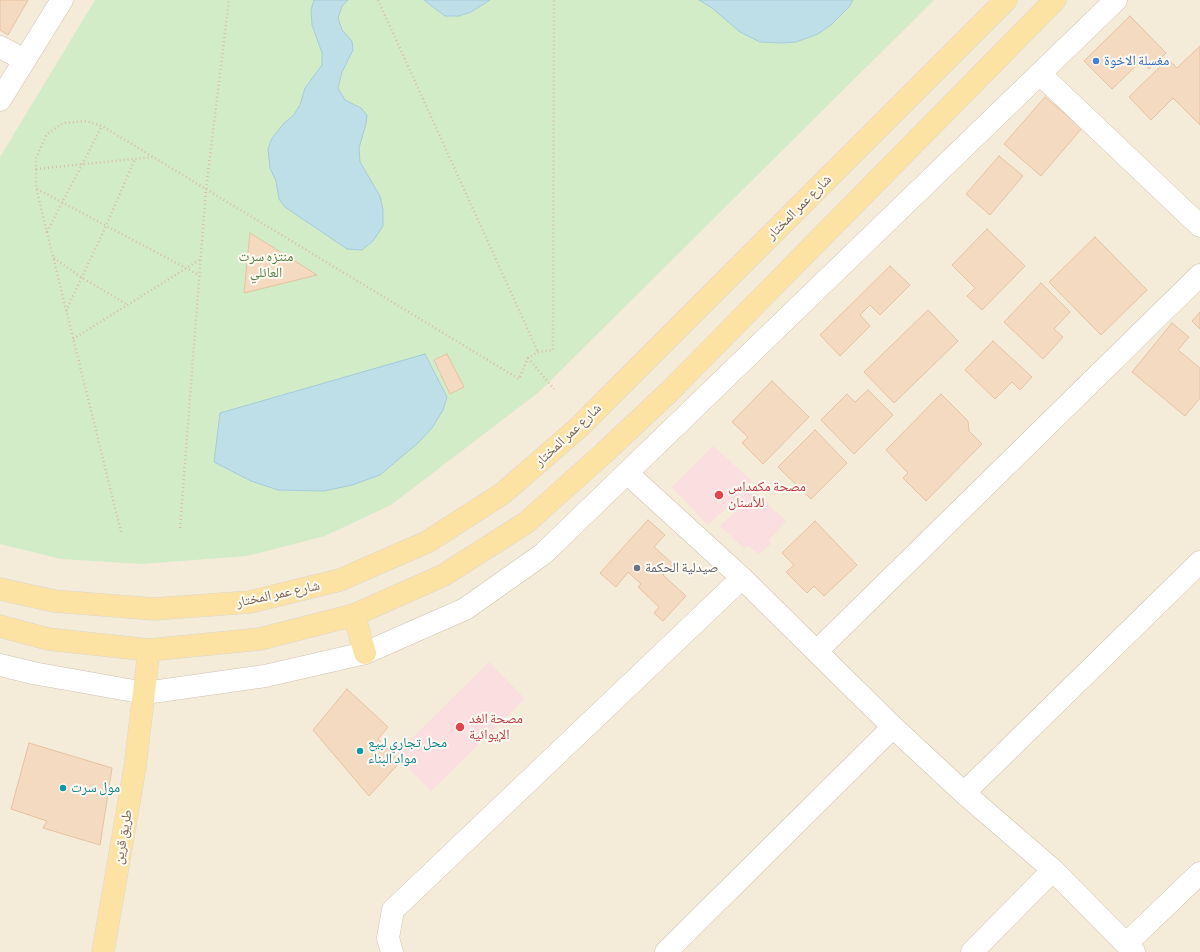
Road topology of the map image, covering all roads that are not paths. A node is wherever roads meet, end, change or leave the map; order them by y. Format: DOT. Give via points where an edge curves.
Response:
graph roads {
  1 [pos="62,0"];
  2 [pos="1006,0"];
  3 [pos="1055,0"];
  4 [pos="1116,0"];
  5 [pos="0,47"];
  6 [pos="25,60"];
  7 [pos="1040,74"];
  8 [pos="0,100"];
  9 [pos="1200,226"];
  10 [pos="1200,275"];
  11 [pos="626,473"];
  12 [pos="1200,562"];
  13 [pos="742,578"];
  14 [pos="0,589"];
  15 [pos="354,615"];
  16 [pos="0,626"];
  17 [pos="149,650"];
  18 [pos="817,651"];
  19 [pos="365,653"];
  20 [pos="0,664"];
  21 [pos="145,693"];
  22 [pos="893,727"];
  23 [pos="964,793"];
  24 [pos="1053,870"];
  25 [pos="1200,873"];
  26 [pos="384,947"];
  27 [pos="1130,948"];
  28 [pos="103,952"];
  29 [pos="666,952"];
  30 [pos="972,952"];
  1 -- 6 [label="street"];
  2 -- 14 [label="main road, شارع عمر المختار" via="578,428 502,494 427,542 340,580 250,602 154,609 54,601"];
  3 -- 15 [label="main road" via="669,392 527,522 444,575"];
  4 -- 7 [label="street"];
  5 -- 6 [label="street"];
  6 -- 8 [label="street"];
  7 -- 9 [label="street"];
  7 -- 11 [label="street"];
  10 -- 18 [label="street"];
  11 -- 13 [label="street"];
  11 -- 19 [label="street" via="543,554 465,609"];
  12 -- 23 [label="street"];
  13 -- 18 [label="street"];
  13 -- 26 [label="street" via="393,910"];
  15 -- 17 [label="main road" via="260,639"];
  15 -- 19 [label="main road"];
  16 -- 17 [label="main road" via="48,639"];
  17 -- 21 [label="main road, طريق قرين"];
  18 -- 22 [label="street"];
  19 -- 21 [label="street" via="265,676"];
  20 -- 21 [label="street" via="33,674"];
  21 -- 28 [label="main road, طريق قرين"];
  22 -- 23 [label="street"];
  22 -- 29 [label="street"];
  23 -- 24 [label="street"];
  24 -- 27 [label="street"];
  24 -- 30 [label="street"];
  25 -- 27 [label="street"];
}
